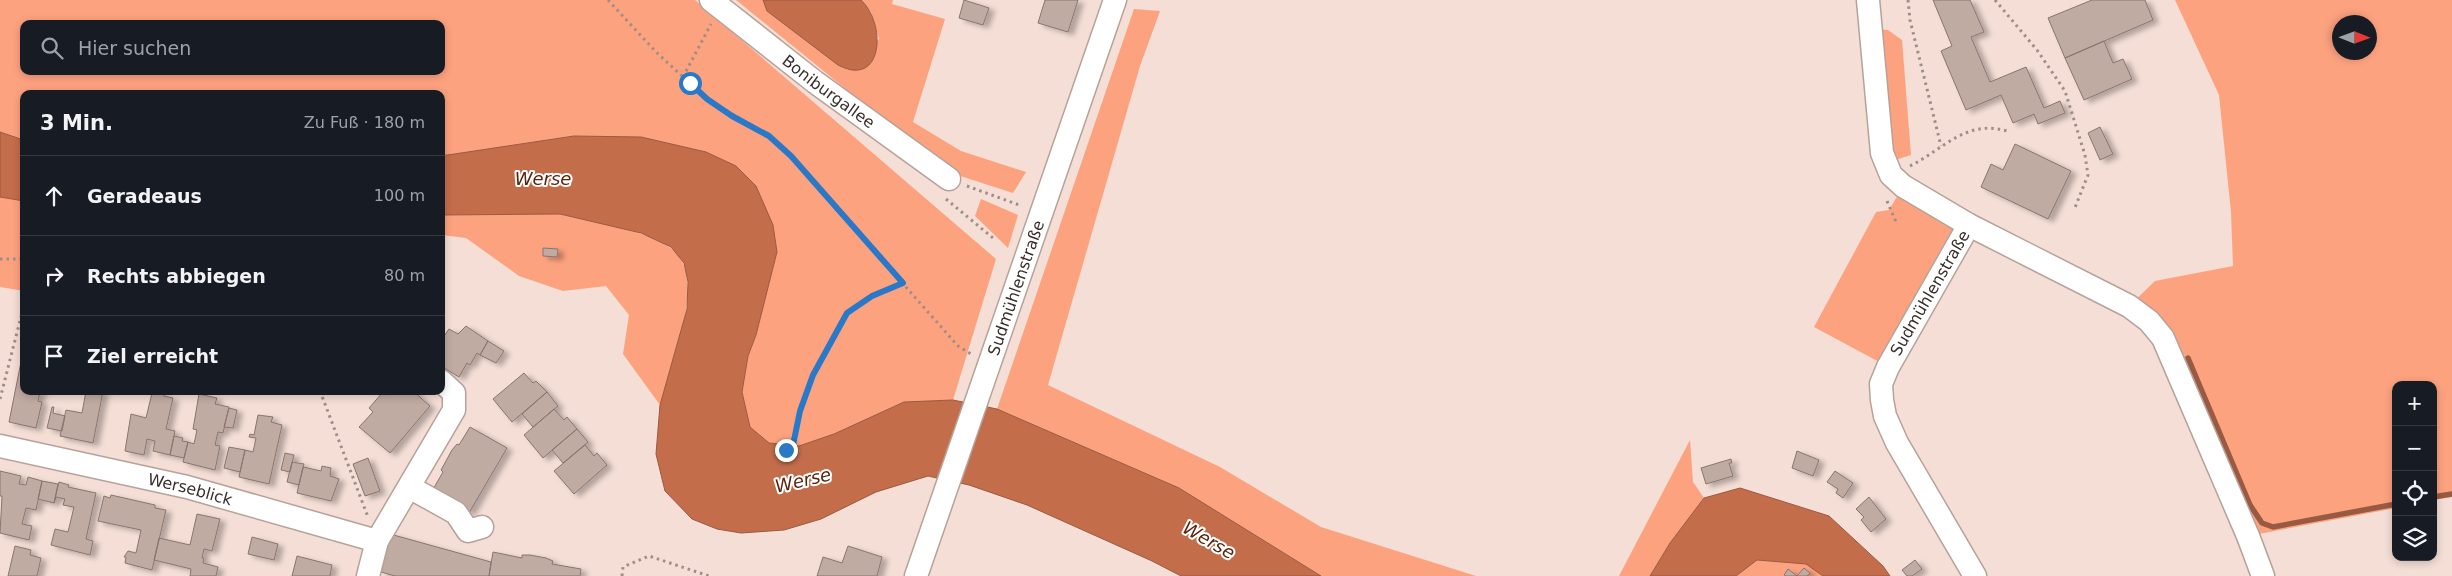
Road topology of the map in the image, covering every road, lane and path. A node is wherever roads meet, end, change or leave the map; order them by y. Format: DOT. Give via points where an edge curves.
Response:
graph roads {
  1 [pos="608,0"];
  2 [pos="1115,0"];
  3 [pos="1868,0"];
  4 [pos="1908,0"];
  5 [pos="1995,0"];
  6 [pos="715,4"];
  7 [pos="683,77"];
  8 [pos="2007,131"];
  9 [pos="1941,146"];
  10 [pos="942,175"];
  11 [pos="1891,175"];
  12 [pos="1024,207"];
  13 [pos="2074,210"];
  14 [pos="1970,225"];
  15 [pos="993,238"];
  16 [pos="20,259"];
  17 [pos="0,260"];
  18 [pos="903,283"];
  19 [pos="20,321"];
  20 [pos="974,356"];
  21 [pos="445,385"];
  22 [pos="322,395"];
  23 [pos="0,399"];
  24 [pos="0,446"];
  25 [pos="786,450"];
  26 [pos="792,450"];
  27 [pos="800,451"];
  28 [pos="409,487"];
  29 [pos="482,527"];
  30 [pos="377,541"];
  31 [pos="368,576"];
  32 [pos="622,576"];
  33 [pos="708,576"];
  34 [pos="916,576"];
  35 [pos="1975,576"];
  36 [pos="2262,576"];
  1 -- 7 [label="path"];
  2 -- 34 [label="street, Sudmühlenstraße"];
  3 -- 11 [label="street" via="1882,153"];
  4 -- 9 [label="path" via="1914,38"];
  5 -- 13 [label="path" via="2037,50 2065,91 2088,175"];
  6 -- 7 [label="path"];
  6 -- 10 [label="street, Boniburgallee"];
  7 -- 18 [label="path" via="707,99 769,136 791,156"];
  8 -- 9 [label="path" via="1991,126 1973,129"];
  9 -- 11 [label="path" via="1924,159"];
  10 -- 12 [label="path"];
  10 -- 15 [label="path" via="942,196"];
  11 -- 14 [label="street, Sudmühlenstraße" via="1903,186"];
  14 -- 35 [label="street, Sudmühlenstraße" via="1888,367 1881,392 1885,416 1897,443"];
  14 -- 36 [label="street" via="2129,306 2149,321 2163,338"];
  16 -- 17 [label="path"];
  18 -- 20 [label="path" via="958,346"];
  18 -- 26 [label="path" via="872,296 847,313 813,375 800,411"];
  19 -- 23 [label="path"];
  21 -- 28 [label="street" via="454,393 454,410"];
  22 -- 30 [label="path"];
  24 -- 30 [label="street, Werseblick" via="187,488"];
  25 -- 26 [label="path"];
  26 -- 27 [label="path"];
  28 -- 29 [label="street" via="456,513 468,531"];
  28 -- 30 [label="street"];
  30 -- 31 [label="street"];
  32 -- 33 [label="path" via="623,567 649,556"];
}
